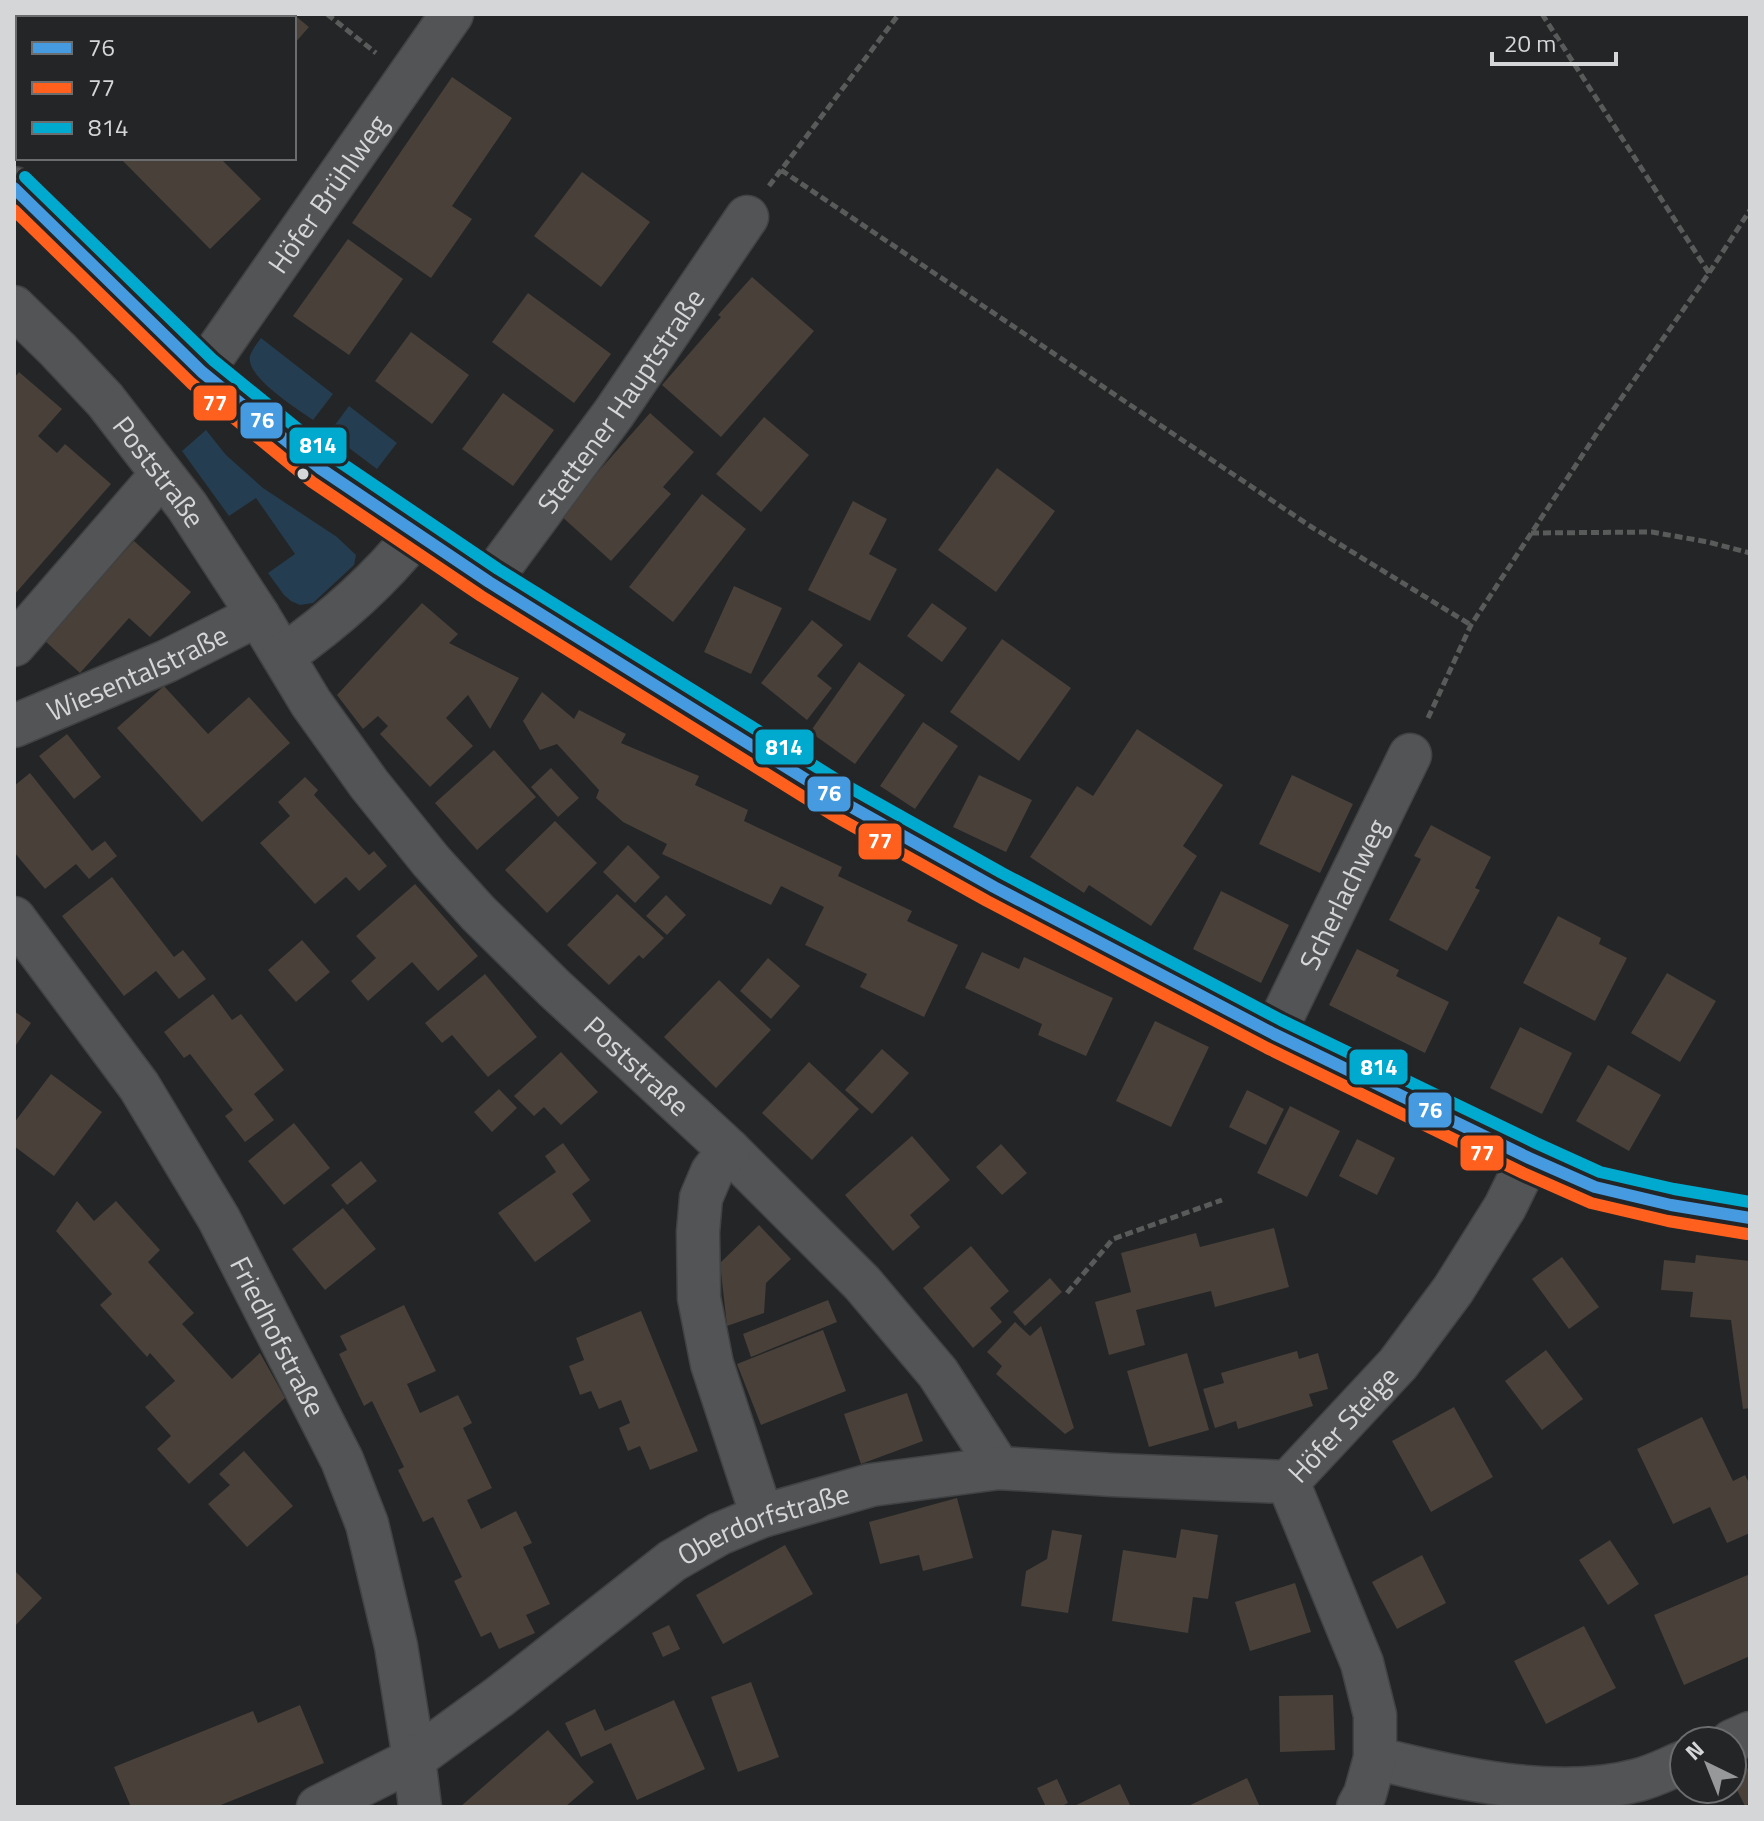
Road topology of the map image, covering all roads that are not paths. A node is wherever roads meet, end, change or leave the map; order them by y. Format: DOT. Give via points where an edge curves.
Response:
graph roads {
  1 [pos="452,14"];
  2 [pos="14,188"];
  3 [pos="747,217"];
  4 [pos="14,307"];
  5 [pos="202,372"];
  6 [pos="162,474"];
  7 [pos="416,534"];
  8 [pos="489,582"];
  9 [pos="258,615"];
  10 [pos="14,645"];
  11 [pos="283,656"];
  12 [pos="14,726"];
  13 [pos="1410,755"];
  14 [pos="14,918"];
  15 [pos="1274,1034"];
  16 [pos="729,1150"];
  17 [pos="1529,1158"];
  18 [pos="1750,1218"];
  19 [pos="999,1468"];
  20 [pos="1288,1482"];
  21 [pos="762,1516"];
  22 [pos="1375,1758"];
  23 [pos="414,1759"];
  24 [pos="1668,1768"];
  25 [pos="318,1807"];
  26 [pos="420,1807"];
  27 [pos="1358,1807"];
  1 -- 5 [label="street, Höfer Brühlweg"];
  2 -- 5 [label="street"];
  3 -- 8 [label="street, Stettener Hauptstraße" via="614,413"];
  4 -- 6 [label="street, Poststraße" via="105,400"];
  5 -- 7 [label="street" via="321,469"];
  6 -- 9 [label="street, Poststraße"];
  6 -- 10 [label="street"];
  7 -- 8 [label="street"];
  7 -- 11 [label="street" via="362,593"];
  8 -- 15 [label="street" via="839,800"];
  9 -- 11 [label="street, Poststraße"];
  9 -- 12 [label="street, Wiesentalstraße" via="167,661"];
  11 -- 16 [label="street, Poststraße" via="369,784 431,861 543,978"];
  13 -- 15 [label="street, Scherlachweg"];
  14 -- 23 [label="street, Friedhofstraße" via="139,1086 260,1295 342,1460 367,1524 396,1646"];
  15 -- 17 [label="street"];
  16 -- 19 [label="street, Poststraße" via="862,1283 938,1373"];
  16 -- 21 [label="street" via="701,1198 699,1298 712,1364"];
  17 -- 18 [label="street" via="1595,1187"];
  17 -- 20 [label="street, Höfer Steige" via="1453,1290 1398,1364"];
  19 -- 20 [label="street, Oberdorfstraße"];
  19 -- 21 [label="street, Oberdorfstraße" via="871,1485"];
  20 -- 22 [label="street, Höfer Steige" via="1362,1663 1375,1715"];
  21 -- 23 [label="street, Oberdorfstraße" via="672,1561"];
  22 -- 24 [label="street" via="1434,1773 1584,1790 1639,1780"];
  22 -- 27 [label="street, Höfer Steige"];
  23 -- 25 [label="street, Oberdorfstraße"];
  23 -- 26 [label="street, Friedhofstraße"];
}
